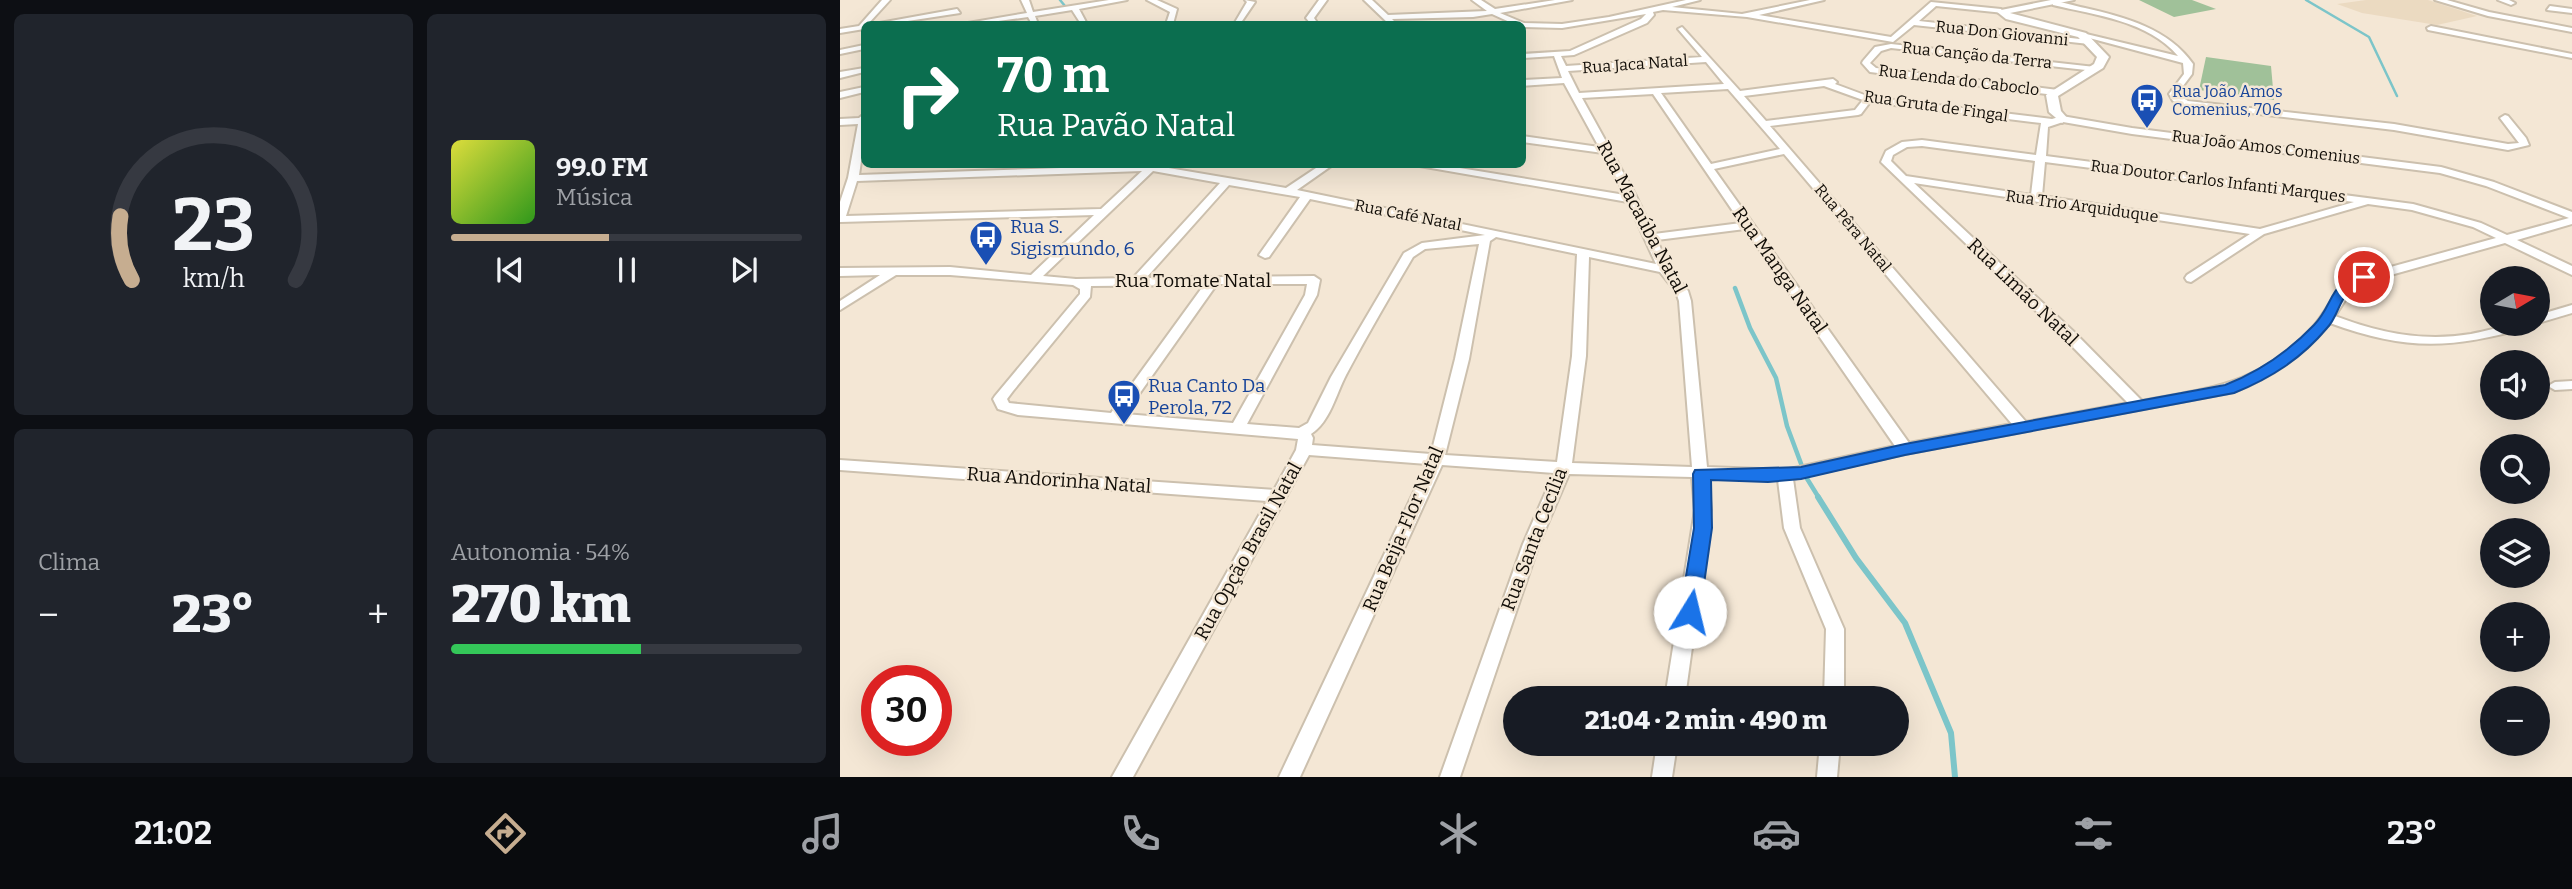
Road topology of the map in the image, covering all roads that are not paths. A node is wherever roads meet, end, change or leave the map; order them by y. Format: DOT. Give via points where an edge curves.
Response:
graph roads {
  1 [pos="886,0"];
  2 [pos="952,0"];
  3 [pos="1025,0"];
  4 [pos="1124,0"];
  5 [pos="1152,0"];
  6 [pos="1249,0"];
  7 [pos="1323,0"];
  8 [pos="1368,0"];
  9 [pos="1476,0"];
  10 [pos="1568,0"];
  11 [pos="1696,0"];
  12 [pos="1820,0"];
  13 [pos="2069,0"];
  14 [pos="2439,0"];
  15 [pos="2502,0"];
  16 [pos="2511,3"];
  17 [pos="2056,4"];
  18 [pos="1074,7"];
  19 [pos="1657,8"];
  20 [pos="2550,8"];
  21 [pos="1647,9"];
  22 [pos="957,10"];
  23 [pos="2001,11"];
  24 [pos="2572,11"];
  25 [pos="1493,12"];
  26 [pos="1031,13"];
  27 [pos="1748,15"];
  28 [pos="1387,17"];
  29 [pos="868,21"];
  30 [pos="895,21"];
  31 [pos="964,21"];
  32 [pos="984,21"];
  33 [pos="1034,21"];
  34 [pos="1082,21"];
  35 [pos="1171,21"];
  36 [pos="1239,21"];
  37 [pos="1312,21"];
  38 [pos="1391,21"];
  39 [pos="1515,21"];
  40 [pos="1914,23"];
  41 [pos="1526,25"];
  42 [pos="861,27"];
  43 [pos="2431,28"];
  44 [pos="1682,29"];
  45 [pos="2572,30"];
  46 [pos="840,31"];
  47 [pos="2086,39"];
  48 [pos="861,48"];
  49 [pos="840,52"];
  50 [pos="1557,55"];
  51 [pos="1526,56"];
  52 [pos="2572,56"];
  53 [pos="1708,59"];
  54 [pos="2187,61"];
  55 [pos="1866,63"];
  56 [pos="2095,69"];
  57 [pos="861,71"];
  58 [pos="1564,74"];
  59 [pos="840,75"];
  60 [pos="1841,81"];
  61 [pos="1526,82"];
  62 [pos="1825,83"];
  63 [pos="1735,90"];
  64 [pos="861,91"];
  65 [pos="1655,91"];
  66 [pos="2055,92"];
  67 [pos="840,95"];
  68 [pos="1578,96"];
  69 [pos="1868,99"];
  70 [pos="2505,118"];
  71 [pos="861,119"];
  72 [pos="2062,119"];
  73 [pos="2049,121"];
  74 [pos="840,122"];
  75 [pos="1764,124"];
  76 [pos="861,135"];
  77 [pos="1526,140"];
  78 [pos="1785,150"];
  79 [pos="1607,151"];
  80 [pos="2041,159"];
  81 [pos="1709,167"];
  82 [pos="1151,168"];
  83 [pos="1323,168"];
  84 [pos="1438,168"];
  85 [pos="853,178"];
  86 [pos="1905,179"];
  87 [pos="1227,181"];
  88 [pos="1289,191"];
  89 [pos="1307,195"];
  90 [pos="1632,199"];
  91 [pos="2036,200"];
  92 [pos="2370,201"];
  93 [pos="1101,212"];
  94 [pos="841,213"];
  95 [pos="2572,219"];
  96 [pos="1748,225"];
  97 [pos="2260,232"];
  98 [pos="1490,237"];
  99 [pos="1650,238"];
  100 [pos="2508,240"];
  101 [pos="1583,251"];
  102 [pos="1265,255"];
  103 [pos="1664,269"];
  104 [pos="894,271"];
  105 [pos="2572,271"];
  106 [pos="840,272"];
  107 [pos="1034,278"];
  108 [pos="2191,278"];
  109 [pos="1138,281"];
  110 [pos="1213,281"];
  111 [pos="1075,282"];
  112 [pos="840,306"];
  113 [pos="2572,309"];
  114 [pos="2550,315"];
  115 [pos="2328,318"];
  116 [pos="2480,335"];
  117 [pos="2572,385"];
  118 [pos="2555,386"];
  119 [pos="2140,406"];
  120 [pos="1115,417"];
  121 [pos="1238,428"];
  122 [pos="2023,428"];
  123 [pos="1301,433"];
  124 [pos="1905,449"];
  125 [pos="1304,450"];
  126 [pos="1437,458"];
  127 [pos="840,465"];
  128 [pos="1564,468"];
  129 [pos="1702,474"];
  130 [pos="1793,474"];
  131 [pos="1278,496"];
  132 [pos="1677,686"];
  133 [pos="1834,686"];
  134 [pos="1665,756"];
  135 [pos="1829,756"];
  136 [pos="1122,777"];
  137 [pos="1289,777"];
  138 [pos="1450,777"];
  139 [pos="1662,777"];
  140 [pos="1827,777"];
  1 -- 29 [label="street"];
  2 -- 22 [label="street"];
  3 -- 26 [label="street"];
  4 -- 18 [label="street"];
  5 -- 35 [label="street" via="1174,11"];
  6 -- 36 [label="street"];
  7 -- 37 [label="street"];
  8 -- 28 [label="street"];
  9 -- 25 [label="street"];
  10 -- 25 [label="street"];
  11 -- 19 [label="street"];
  12 -- 27 [label="street"];
  13 -- 17 [label="street"];
  14 -- 45 [label="street"];
  15 -- 16 [label="street"];
  17 -- 23 [label="street"];
  17 -- 54 [label="street" via="2141,28 2170,43"];
  18 -- 26 [label="street"];
  18 -- 34 [label="street"];
  19 -- 21 [label="street"];
  19 -- 27 [label="street"];
  20 -- 24 [label="street"];
  21 -- 41 [label="street" via="1547,26"];
  21 -- 50 [label="street" via="1650,15 1644,21 1577,51"];
  22 -- 30 [label="street"];
  22 -- 31 [label="street"];
  23 -- 40 [label="street, Rua Lenda do Caboclo" via="1933,5"];
  23 -- 47 [label="street"];
  25 -- 28 [label="street"];
  25 -- 39 [label="street"];
  26 -- 32 [label="street"];
  26 -- 33 [label="street"];
  27 -- 40 [label="street, Rua Lenda do Caboclo" via="1890,40"];
  28 -- 38 [label="street"];
  40 -- 47 [label="street, Rua Don Giovanni"];
  42 -- 46 [label="street"];
  43 -- 52 [label="street"];
  44 -- 53 [label="street, Rua Pêra Natal"];
  47 -- 54 [label="street, Rua Don Giovanni"];
  47 -- 56 [label="street" via="2103,60"];
  48 -- 49 [label="street"];
  50 -- 51 [label="street"];
  50 -- 58 [label="street, Rua Macaúba Natal"];
  53 -- 58 [label="street, Rua Jaca Natal" via="1634,61"];
  53 -- 63 [label="street, Rua Pêra Natal"];
  54 -- 70 [label="street" via="2188,74 2173,94 2186,103 2394,127 2508,147 2524,145"];
  55 -- 56 [label="street, Rua Canção da Terra" via="1878,49 1891,46"];
  55 -- 66 [label="street, Rua Lenda do Caboclo" via="1873,70 1899,74"];
  56 -- 66 [label="street"];
  57 -- 59 [label="street"];
  58 -- 61 [label="street, Rua Jaca Natal"];
  58 -- 68 [label="street, Rua Macaúba Natal"];
  60 -- 62 [label="street"];
  62 -- 63 [label="street"];
  62 -- 69 [label="street, Rua Gruta de Fingal"];
  63 -- 65 [label="street"];
  63 -- 75 [label="street, Rua Pêra Natal"];
  64 -- 67 [label="street"];
  65 -- 68 [label="street"];
  65 -- 81 [label="street, Rua Manga Natal"];
  66 -- 72 [label="street" via="2052,105"];
  68 -- 79 [label="street, Rua Macaúba Natal"];
  69 -- 73 [label="street, Rua Gruta de Fingal"];
  69 -- 75 [label="street" via="1863,109 1853,113"];
  71 -- 74 [label="street"];
  72 -- 73 [label="street, Rua Gruta de Fingal"];
  72 -- 95 [label="street, Rua João Amos Comenius" via="2441,170 2490,184"];
  73 -- 80 [label="street" via="2044,125"];
  75 -- 78 [label="street, Rua Pêra Natal"];
  76 -- 85 [label="street"];
  77 -- 79 [label="street"];
  78 -- 81 [label="street"];
  78 -- 122 [label="street, Rua Pêra Natal"];
  79 -- 90 [label="street, Rua Macaúba Natal"];
  80 -- 86 [label="street, Rua Doutor Carlos Infanti Marques" via="1908,144 1894,148 1886,158"];
  80 -- 91 [label="street"];
  80 -- 92 [label="street, Rua Doutor Carlos Infanti Marques"];
  81 -- 96 [label="street, Rua Manga Natal"];
  82 -- 85 [label="street, Rua Café Natal"];
  82 -- 87 [label="street, Rua Café Natal"];
  82 -- 93 [label="street"];
  83 -- 88 [label="street"];
  84 -- 90 [label="street"];
  85 -- 94 [label="street"];
  86 -- 91 [label="street, Rua Trio Arquiduque"];
  86 -- 119 [label="street, Rua Limão Natal"];
  87 -- 88 [label="street, Rua Café Natal"];
  87 -- 109 [label="street"];
  88 -- 89 [label="street, Rua Café Natal"];
  89 -- 98 [label="street, Rua Café Natal"];
  89 -- 102 [label="street"];
  90 -- 99 [label="street, Rua Macaúba Natal"];
  91 -- 97 [label="street, Rua Trio Arquiduque"];
  92 -- 97 [label="street"];
  92 -- 100 [label="street, Rua Doutor Carlos Infanti Marques" via="2446,215"];
  93 -- 94 [label="street"];
  93 -- 107 [label="street"];
  95 -- 100 [label="street"];
  96 -- 99 [label="street"];
  96 -- 124 [label="street, Rua Manga Natal"];
  97 -- 108 [label="street"];
  98 -- 101 [label="street, Rua Café Natal"];
  98 -- 123 [label="street, Rua Opção Brasil Natal" via="1422,246 1408,255 1321,413 1313,426"];
  98 -- 126 [label="street, Rua Beija-Flor Natal"];
  99 -- 103 [label="street, Rua Macaúba Natal"];
  100 -- 105 [label="street, Rua Doutor Carlos Infanti Marques"];
  100 -- 115 [label="street" via="2351,282 2341,291"];
  101 -- 103 [label="street, Rua Café Natal"];
  101 -- 128 [label="street, Rua Santa Cecília" via="1579,356"];
  103 -- 129 [label="street, Rua Macaúba Natal" via="1685,301"];
  104 -- 106 [label="street, Rua Tomate Natal"];
  104 -- 107 [label="street, Rua Tomate Natal"];
  104 -- 112 [label="street"];
  107 -- 111 [label="street, Rua Tomate Natal"];
  109 -- 110 [label="street, Rua Tomate Natal"];
  109 -- 111 [label="street, Rua Tomate Natal"];
  110 -- 120 [label="street"];
  110 -- 121 [label="street, Rua Tomate Natal" via="1312,280 1315,286"];
  111 -- 120 [label="street" via="1086,287 1086,294 1000,399 1003,406 1018,410"];
  113 -- 114 [label="street"];
  115 -- 116 [label="street" via="2381,337 2411,342 2454,341"];
  115 -- 119 [label="street" via="2264,375 2229,389"];
  117 -- 118 [label="street"];
  119 -- 122 [label="street"];
  120 -- 121 [label="street"];
  121 -- 123 [label="street"];
  122 -- 124 [label="street"];
  123 -- 125 [label="street, Rua Opção Brasil Natal" via="1306,438"];
  124 -- 130 [label="street"];
  125 -- 126 [label="street"];
  125 -- 131 [label="street, Rua Opção Brasil Natal"];
  126 -- 128 [label="street"];
  126 -- 137 [label="street, Rua Beija-Flor Natal"];
  127 -- 131 [label="street, Rua Andorinha Natal"];
  128 -- 129 [label="street"];
  128 -- 138 [label="street, Rua Santa Cecília" via="1531,544"];
  129 -- 130 [label="street"];
  129 -- 132 [label="street, Rua Macaúba Natal" via="1703,528"];
  130 -- 133 [label="street" via="1792,528 1835,629"];
  131 -- 136 [label="street, Rua Opção Brasil Natal"];
  134 -- 139 [label="street"];
  135 -- 140 [label="street"];
}
